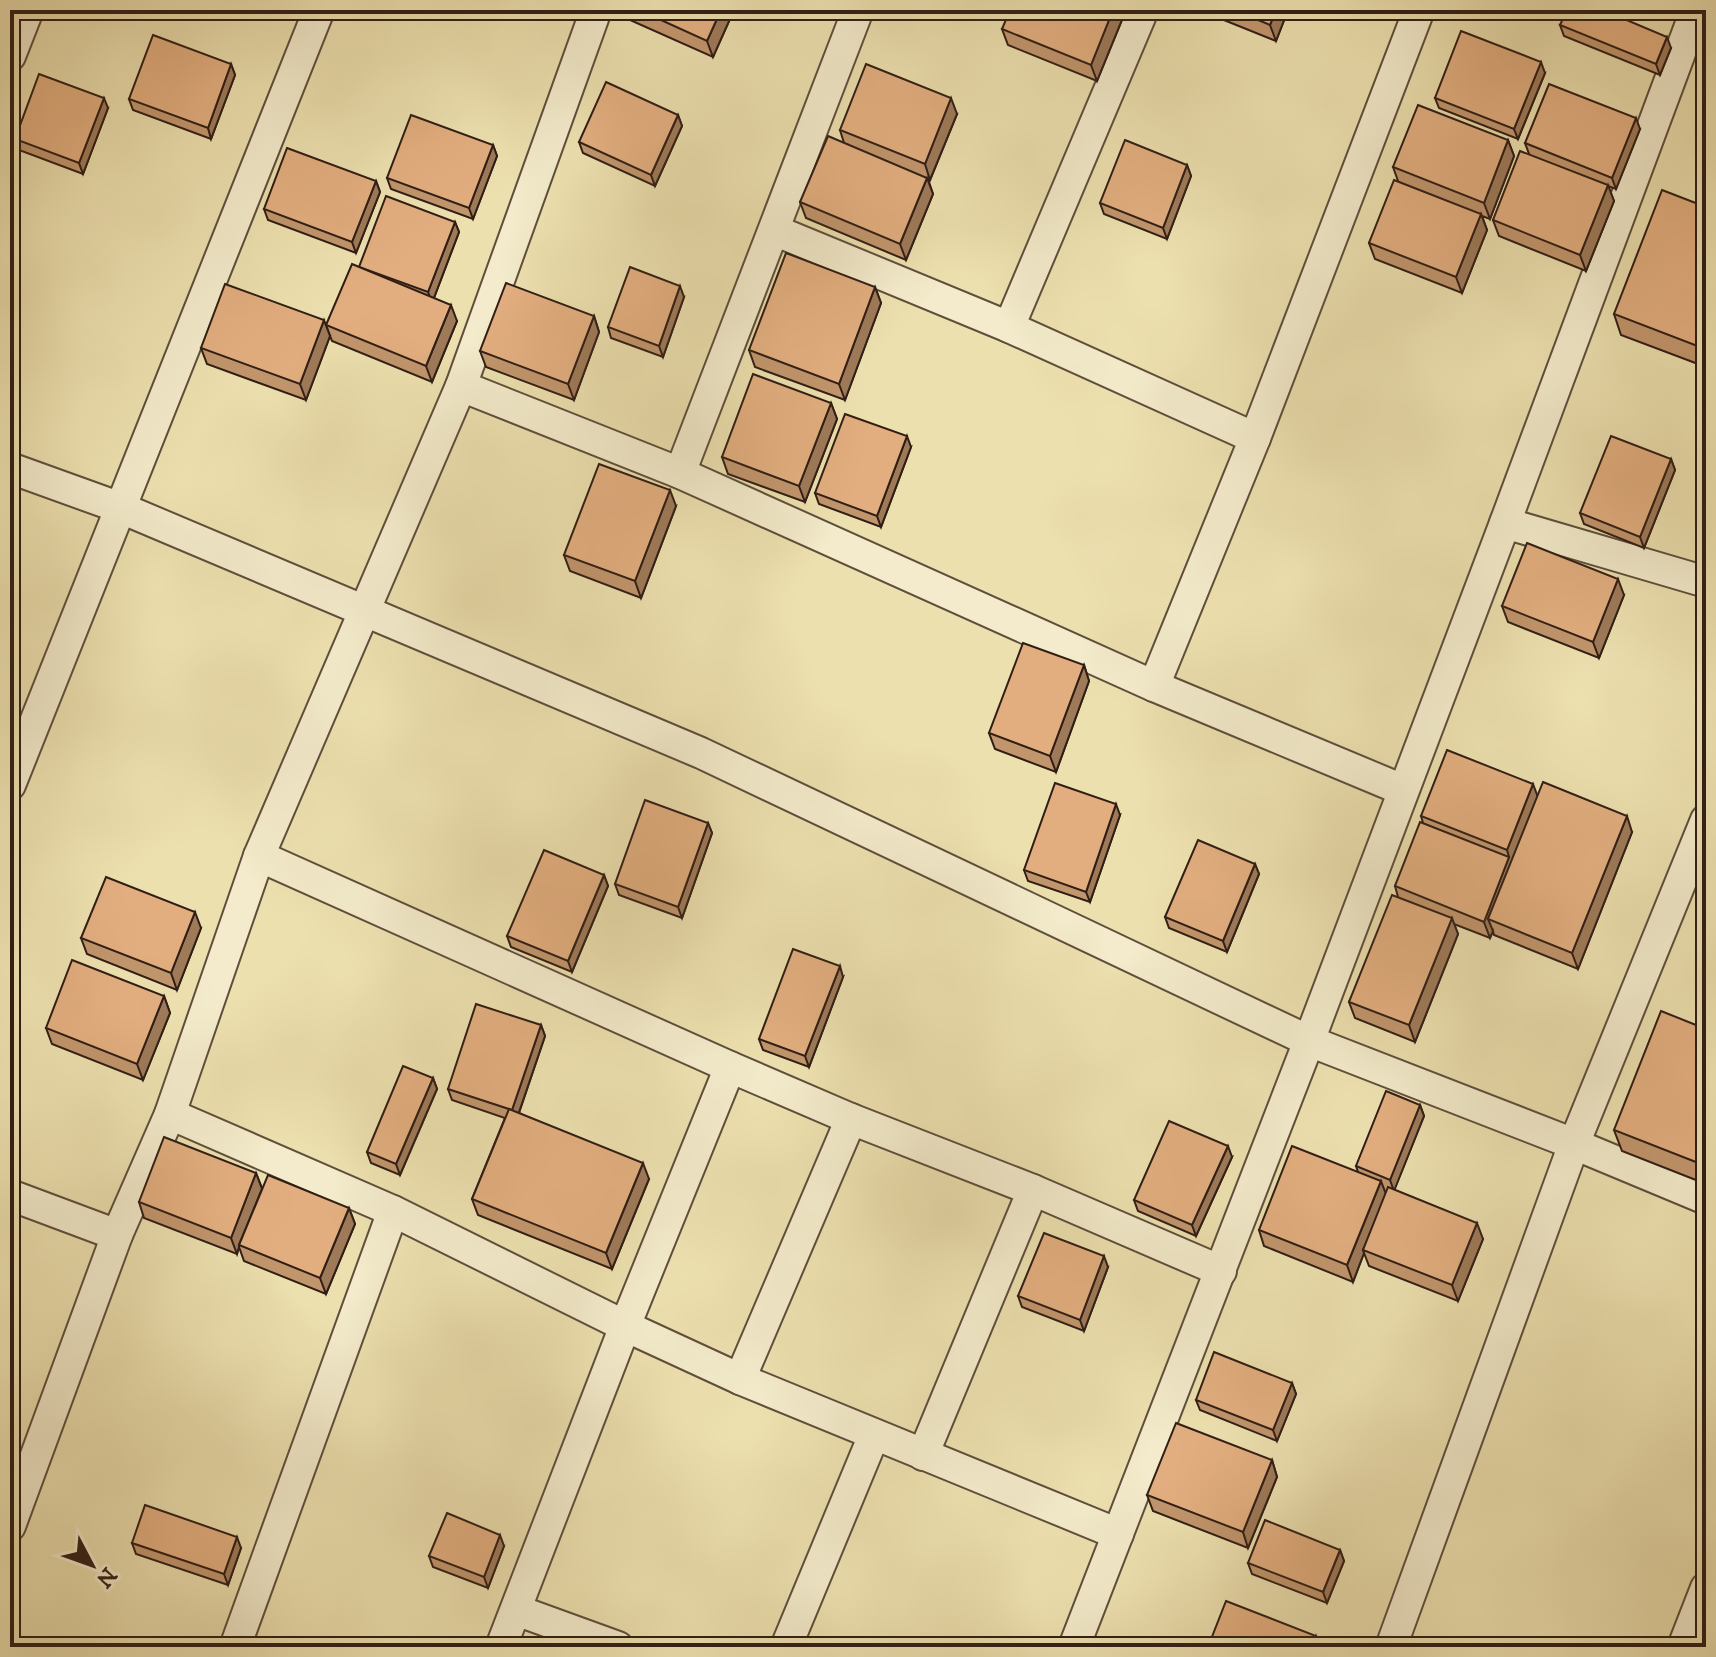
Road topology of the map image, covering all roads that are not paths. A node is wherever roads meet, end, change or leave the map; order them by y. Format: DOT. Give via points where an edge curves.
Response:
graph roads {
  1 [pos="28,10"];
  2 [pos="319,10"];
  3 [pos="596,10"];
  4 [pos="858,10"];
  5 [pos="1143,10"];
  6 [pos="1419,10"];
  7 [pos="1696,10"];
  8 [pos="10,56"];
  9 [pos="774,230"];
  10 [pos="1009,327"];
  11 [pos="461,386"];
  12 [pos="1255,438"];
  13 [pos="10,468"];
  14 [pos="680,473"];
  15 [pos="121,508"];
  16 [pos="1505,523"];
  17 [pos="1706,582"];
  18 [pos="364,613"];
  19 [pos="1154,686"];
  20 [pos="10,785"];
  21 [pos="1403,790"];
  22 [pos="1706,820"];
  23 [pos="259,856"];
  24 [pos="1309,1041"];
  25 [pos="730,1067"];
  26 [pos="170,1114"];
  27 [pos="851,1119"];
  28 [pos="1574,1144"];
  29 [pos="1033,1190"];
  30 [pos="10,1195"];
  31 [pos="1706,1199"];
  32 [pos="393,1211"];
  33 [pos="117,1235"];
  34 [pos="1221,1271"];
  35 [pos="625,1326"];
  36 [pos="740,1379"];
  37 [pos="874,1435"];
  38 [pos="923,1455"];
  39 [pos="10,1526"];
  40 [pos="1118,1534"];
  41 [pos="1706,1588"];
  42 [pos="516,1610"];
  43 [pos="235,1647"];
  44 [pos="501,1647"];
  45 [pos="618,1647"];
  46 [pos="786,1647"];
  47 [pos="1074,1647"];
  48 [pos="1391,1647"];
  49 [pos="1683,1647"];
  1 -- 8 [label="street"];
  2 -- 15 [label="street"];
  3 -- 11 [label="street"];
  4 -- 9 [label="street"];
  5 -- 10 [label="street"];
  6 -- 12 [label="street"];
  7 -- 16 [label="street"];
  9 -- 10 [label="street"];
  9 -- 14 [label="street"];
  10 -- 12 [label="street"];
  11 -- 14 [label="street"];
  11 -- 18 [label="street"];
  12 -- 19 [label="street"];
  13 -- 15 [label="street"];
  14 -- 19 [label="street"];
  15 -- 18 [label="street"];
  15 -- 20 [label="street"];
  16 -- 17 [label="street"];
  16 -- 21 [label="street"];
  18 -- 23 [label="street"];
  18 -- 24 [label="street" via="701,753"];
  19 -- 21 [label="street"];
  21 -- 24 [label="street"];
  22 -- 28 [label="street"];
  23 -- 25 [label="street"];
  23 -- 26 [label="street"];
  24 -- 28 [label="street"];
  24 -- 34 [label="street"];
  25 -- 27 [label="street"];
  25 -- 35 [label="street"];
  26 -- 32 [label="street"];
  26 -- 33 [label="street"];
  27 -- 29 [label="street"];
  27 -- 36 [label="street"];
  28 -- 31 [label="street"];
  28 -- 48 [label="street"];
  29 -- 34 [label="street"];
  29 -- 38 [label="street"];
  30 -- 33 [label="street"];
  32 -- 35 [label="street"];
  32 -- 43 [label="street"];
  33 -- 39 [label="street"];
  34 -- 40 [label="street"];
  35 -- 36 [label="street"];
  35 -- 42 [label="street"];
  36 -- 37 [label="street"];
  37 -- 38 [label="street"];
  37 -- 46 [label="street"];
  38 -- 40 [label="street"];
  40 -- 47 [label="street"];
  41 -- 49 [label="street"];
  42 -- 44 [label="street"];
  42 -- 45 [label="street"];
}
